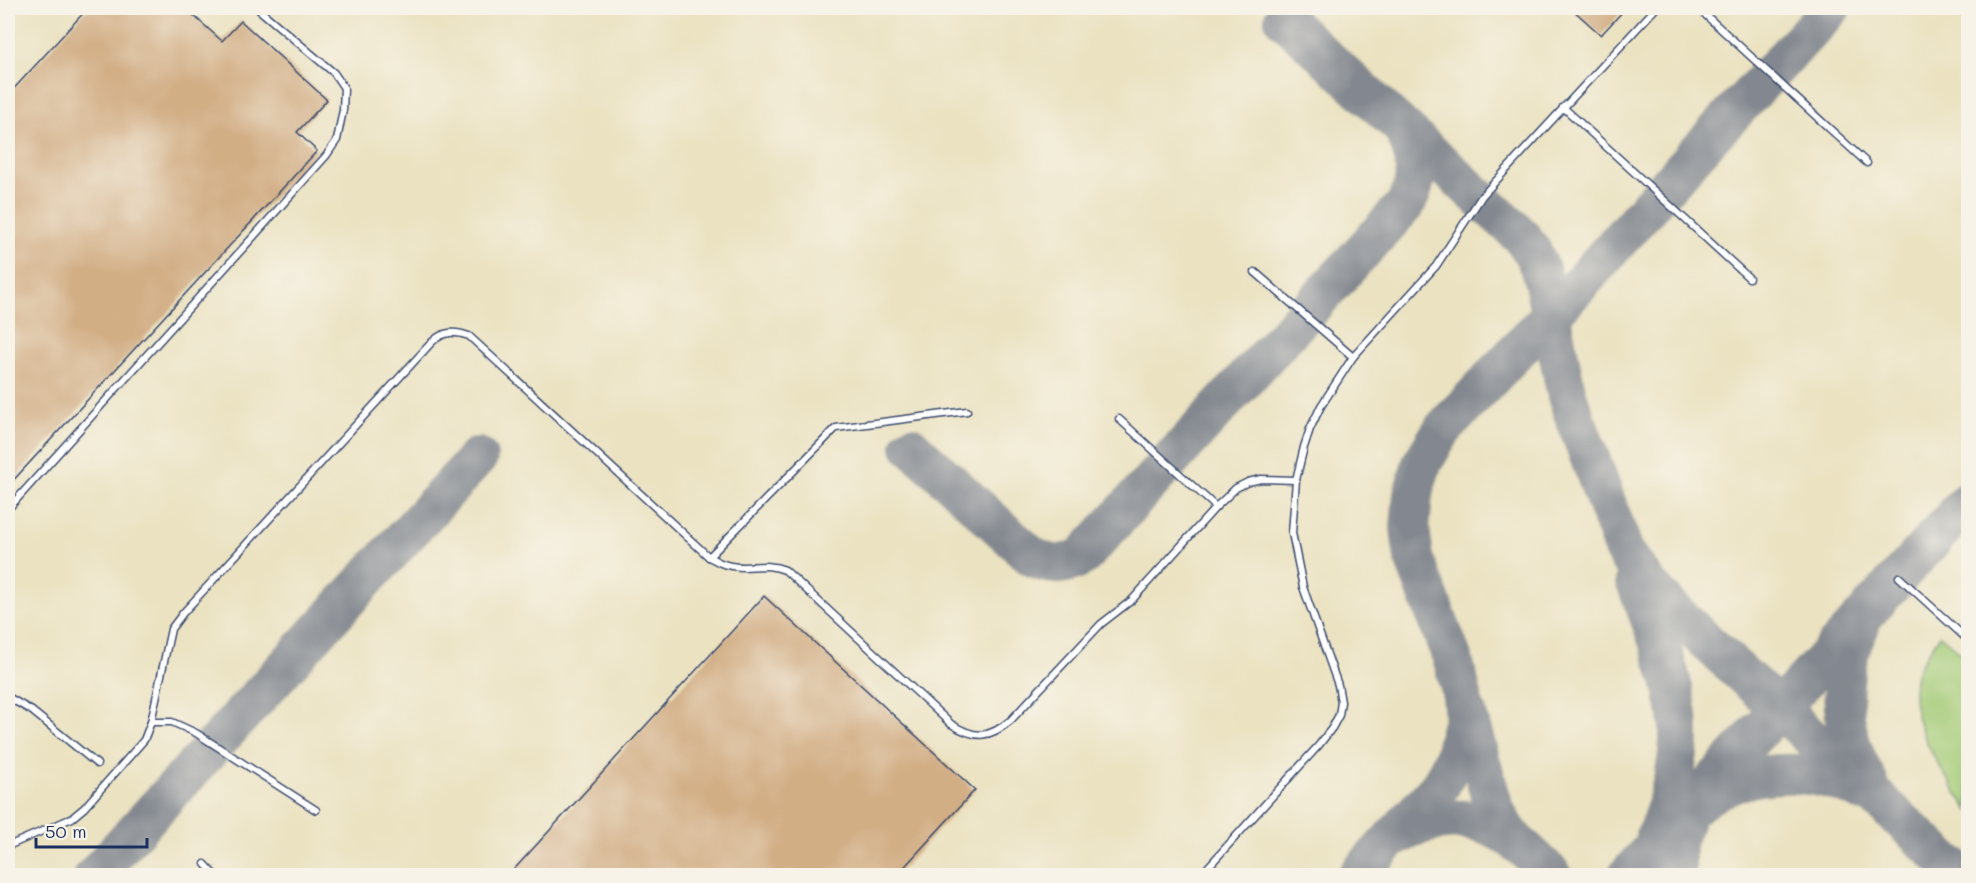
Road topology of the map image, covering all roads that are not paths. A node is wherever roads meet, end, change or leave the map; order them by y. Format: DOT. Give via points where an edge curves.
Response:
graph roads {
  1 [pos="256,8"];
  2 [pos="1656,8"];
  3 [pos="1698,8"];
  4 [pos="1563,108"];
  5 [pos="1867,163"];
  6 [pos="1255,272"];
  7 [pos="1749,278"];
  8 [pos="1353,357"];
  9 [pos="967,411"];
  10 [pos="1119,419"];
  11 [pos="1296,480"];
  12 [pos="1216,507"];
  13 [pos="8,509"];
  14 [pos="710,557"];
  15 [pos="1899,577"];
  16 [pos="1968,640"];
  17 [pos="8,697"];
  18 [pos="152,722"];
  19 [pos="97,764"];
  20 [pos="316,810"];
  21 [pos="8,846"];
  22 [pos="205,864"];
  23 [pos="216,876"];
  24 [pos="1200,876"];
  1 -- 13 [label="lane" via="334,73 344,88 337,140"];
  2 -- 4 [label="lane"];
  3 -- 5 [label="lane"];
  4 -- 7 [label="lane"];
  4 -- 8 [label="lane" via="1482,196 1436,266"];
  6 -- 8 [label="lane"];
  8 -- 11 [label="lane" via="1310,429"];
  9 -- 14 [label="lane" via="836,428"];
  10 -- 12 [label="lane"];
  11 -- 12 [label="lane" via="1248,482"];
  11 -- 24 [label="lane" via="1292,533 1296,559 1338,685 1340,715 1319,745"];
  12 -- 14 [label="lane" via="1132,600 1101,624 1011,720 989,734 965,733 951,724 784,570 765,565 729,566"];
  14 -- 18 [label="lane" via="469,336 447,332 432,342 183,613 169,636"];
  15 -- 16 [label="lane"];
  17 -- 19 [label="lane" via="32,711"];
  18 -- 20 [label="lane" via="172,722 196,733"];
  18 -- 21 [label="lane" via="134,754 84,808 72,818"];
  22 -- 23 [label="lane"];
}
